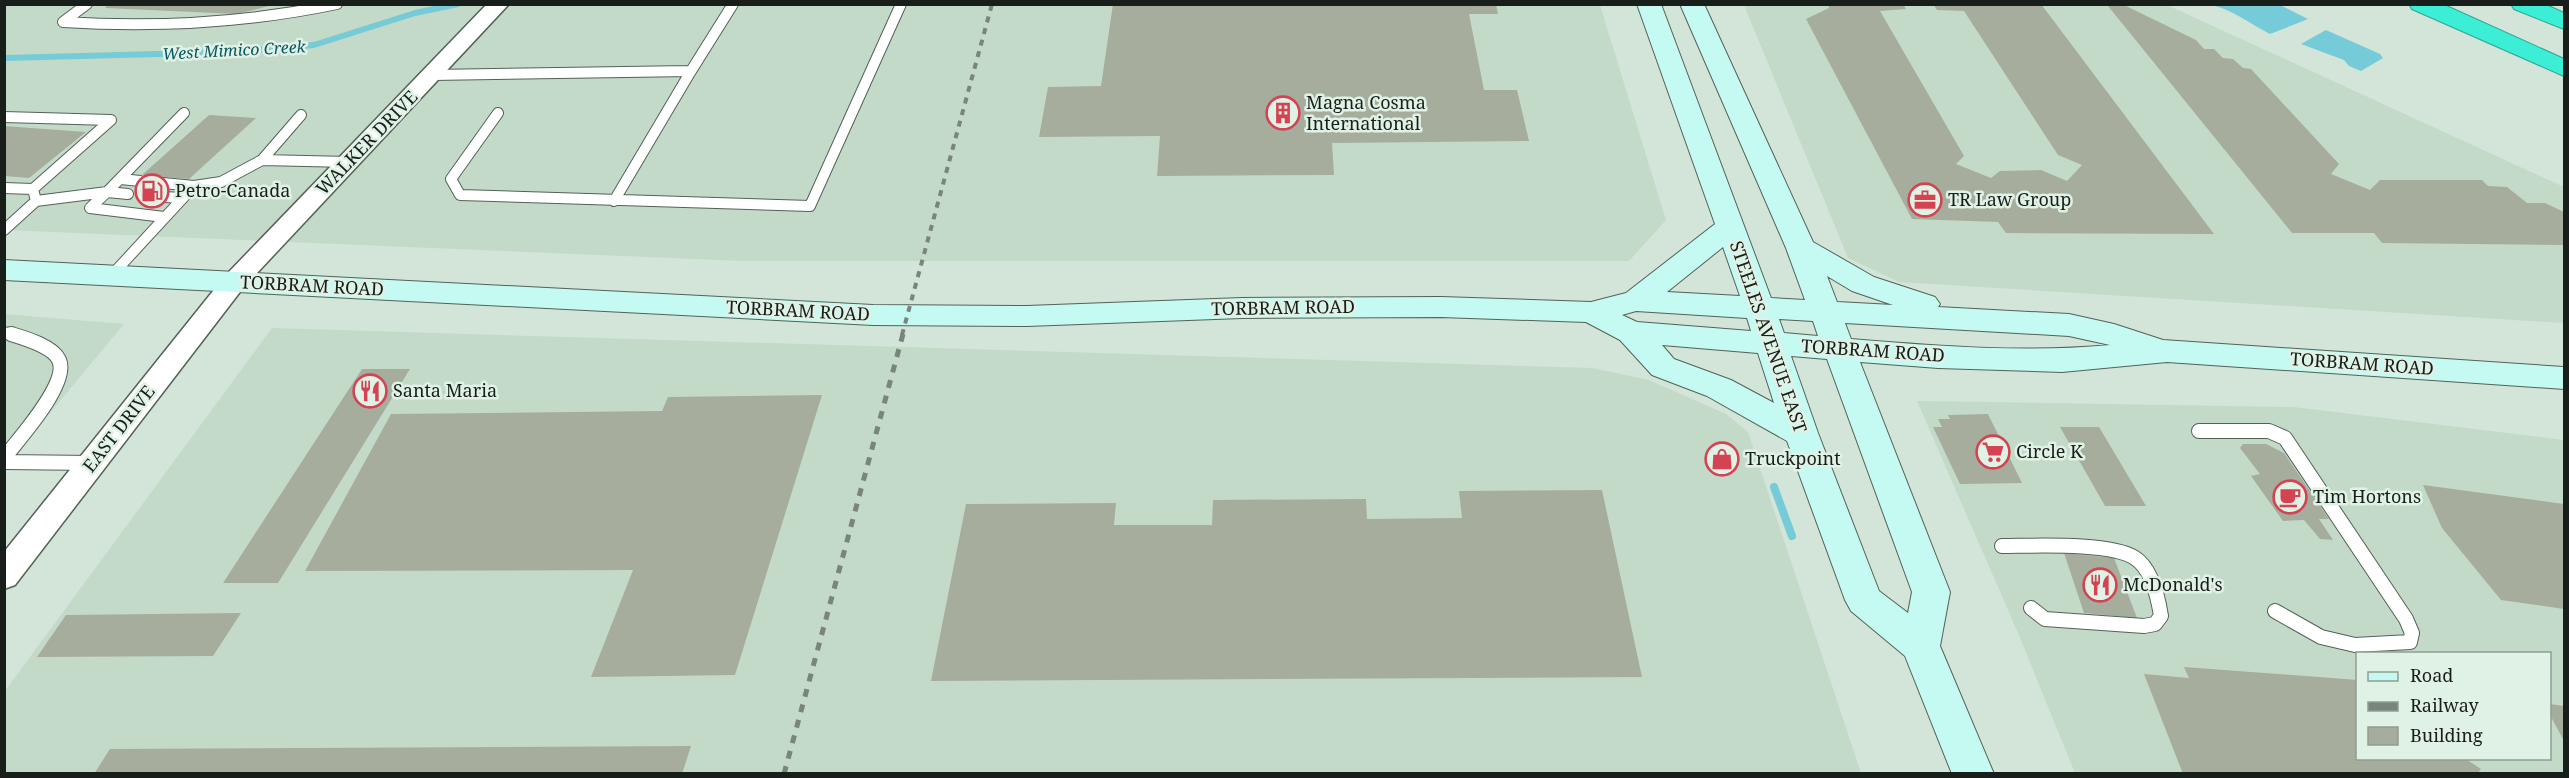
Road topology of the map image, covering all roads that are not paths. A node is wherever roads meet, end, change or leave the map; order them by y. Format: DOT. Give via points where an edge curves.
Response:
graph roads {
  1 [pos="87,4"];
  2 [pos="337,4"];
  3 [pos="499,4"];
  4 [pos="733,4"];
  5 [pos="901,4"];
  6 [pos="1649,4"];
  7 [pos="1692,4"];
  8 [pos="2421,4"];
  9 [pos="2523,4"];
  10 [pos="2565,22"];
  11 [pos="2565,68"];
  12 [pos="691,71"];
  13 [pos="432,75"];
  14 [pos="184,113"];
  15 [pos="498,114"];
  16 [pos="302,116"];
  17 [pos="4,117"];
  18 [pos="262,160"];
  19 [pos="349,162"];
  20 [pos="121,179"];
  21 [pos="140,181"];
  22 [pos="163,183"];
  23 [pos="194,186"];
  24 [pos="4,188"];
  25 [pos="33,189"];
  26 [pos="107,192"];
  27 [pos="128,194"];
  28 [pos="149,196"];
  29 [pos="181,198"];
  30 [pos="36,201"];
  31 [pos="614,201"];
  32 [pos="164,217"];
  33 [pos="1730,227"];
  34 [pos="4,230"];
  35 [pos="1801,248"];
  36 [pos="4,270"];
  37 [pos="111,276"];
  38 [pos="234,282"];
  39 [pos="1636,300"];
  40 [pos="1758,307"];
  41 [pos="1824,310"];
  42 [pos="1592,312"];
  43 [pos="1988,319"];
  44 [pos="4,332"];
  45 [pos="1631,332"];
  46 [pos="1771,343"];
  47 [pos="1838,349"];
  48 [pos="2160,351"];
  49 [pos="2565,378"];
  50 [pos="2199,431"];
  51 [pos="1801,433"];
  52 [pos="4,460"];
  53 [pos="93,463"];
  54 [pos="2002,546"];
  55 [pos="6,572"];
  56 [pos="2031,608"];
  57 [pos="2274,611"];
  58 [pos="1921,645"];
  59 [pos="1972,774"];
  1 -- 2 [label="lane" via="63,22 195,26"];
  3 -- 13 [label="street, WALKER DRIVE"];
  4 -- 12 [label="lane"];
  5 -- 31 [label="lane" via="810,206"];
  6 -- 33 [label="main road, STEELES AVENUE EAST"];
  7 -- 35 [label="main road"];
  8 -- 11 [label="highway"];
  9 -- 10 [label="highway"];
  12 -- 13 [label="lane"];
  12 -- 31 [label="lane"];
  13 -- 19 [label="street, WALKER DRIVE"];
  14 -- 20 [label="lane"];
  15 -- 31 [label="lane" via="452,179 460,195"];
  16 -- 18 [label="lane"];
  17 -- 25 [label="lane" via="111,120"];
  18 -- 19 [label="lane"];
  18 -- 23 [label="lane" via="221,182"];
  19 -- 38 [label="street, WALKER DRIVE"];
  20 -- 21 [label="lane"];
  20 -- 26 [label="lane"];
  22 -- 23 [label="lane"];
  23 -- 29 [label="lane"];
  24 -- 25 [label="lane"];
  25 -- 30 [label="lane"];
  26 -- 27 [label="lane"];
  26 -- 30 [label="lane"];
  26 -- 32 [label="lane" via="90,208"];
  28 -- 29 [label="lane"];
  29 -- 32 [label="lane"];
  30 -- 34 [label="lane"];
  32 -- 37 [label="lane"];
  33 -- 39 [label="main road"];
  33 -- 40 [label="main road, STEELES AVENUE EAST"];
  35 -- 41 [label="main road"];
  35 -- 43 [label="main road" via="1863,284 1906,300"];
  36 -- 37 [label="main road, TORBRAM ROAD"];
  37 -- 38 [label="main road, TORBRAM ROAD"];
  38 -- 42 [label="main road, TORBRAM ROAD" via="885,315 1027,316 1242,308 1441,307"];
  38 -- 53 [label="street, EAST DRIVE"];
  39 -- 40 [label="main road, TORBRAM ROAD"];
  39 -- 42 [label="main road, TORBRAM ROAD"];
  40 -- 41 [label="main road, TORBRAM ROAD"];
  40 -- 46 [label="main road, STEELES AVENUE EAST"];
  41 -- 43 [label="main road, TORBRAM ROAD"];
  41 -- 47 [label="main road"];
  42 -- 45 [label="main road, TORBRAM ROAD"];
  43 -- 48 [label="main road, TORBRAM ROAD" via="2069,325"];
  44 -- 52 [label="lane" via="47,350 58,357 61,366 53,392"];
  45 -- 46 [label="main road, TORBRAM ROAD"];
  45 -- 51 [label="main road" via="1663,367 1719,388"];
  46 -- 47 [label="main road, TORBRAM ROAD"];
  46 -- 51 [label="main road, STEELES AVENUE EAST"];
  47 -- 48 [label="main road, TORBRAM ROAD" via="2061,361"];
  47 -- 58 [label="main road" via="1931,592"];
  48 -- 49 [label="main road, TORBRAM ROAD"];
  50 -- 57 [label="lane" via="2269,432 2285,438 2412,633 2410,642 2355,645 2321,637"];
  51 -- 58 [label="main road, STEELES AVENUE EAST" via="1864,600"];
  52 -- 53 [label="lane"];
  53 -- 55 [label="street, EAST DRIVE"];
  54 -- 56 [label="lane" via="2116,551 2134,558 2143,567 2160,603 2161,616 2155,624 2144,626 2045,619"];
  58 -- 59 [label="main road"];
}
